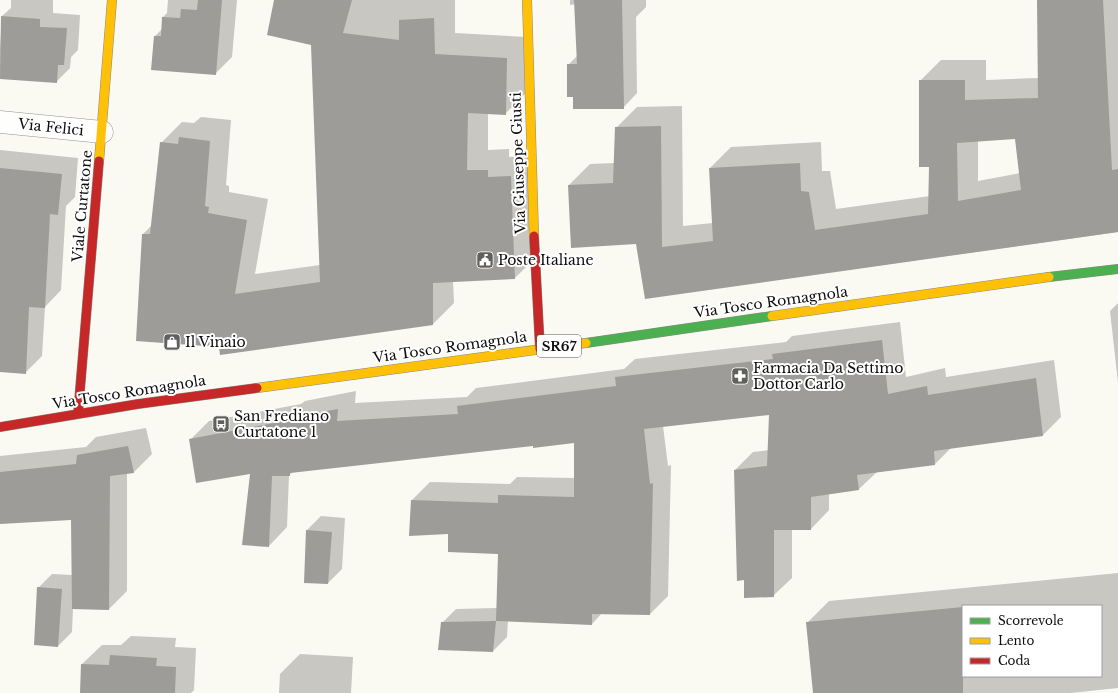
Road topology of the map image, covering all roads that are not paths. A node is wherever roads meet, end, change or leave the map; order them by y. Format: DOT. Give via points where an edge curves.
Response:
graph roads {
  1 [pos="112,0"];
  2 [pos="527,0"];
  3 [pos="0,122"];
  4 [pos="102,132"];
  5 [pos="1118,269"];
  6 [pos="540,349"];
  7 [pos="78,414"];
  8 [pos="0,427"];
  1 -- 4 [label="main road, Viale Curtatone"];
  2 -- 6 [label="main road, Via Giuseppe Giusti"];
  3 -- 4 [label="street, Via Felici"];
  4 -- 7 [label="main road, Viale Curtatone"];
  5 -- 6 [label="main road, Via Tosco Romagnola / SR67"];
  6 -- 7 [label="main road, Via Tosco Romagnola / SR67"];
  7 -- 8 [label="main road, Via Tosco Romagnola / SR67"];
}
